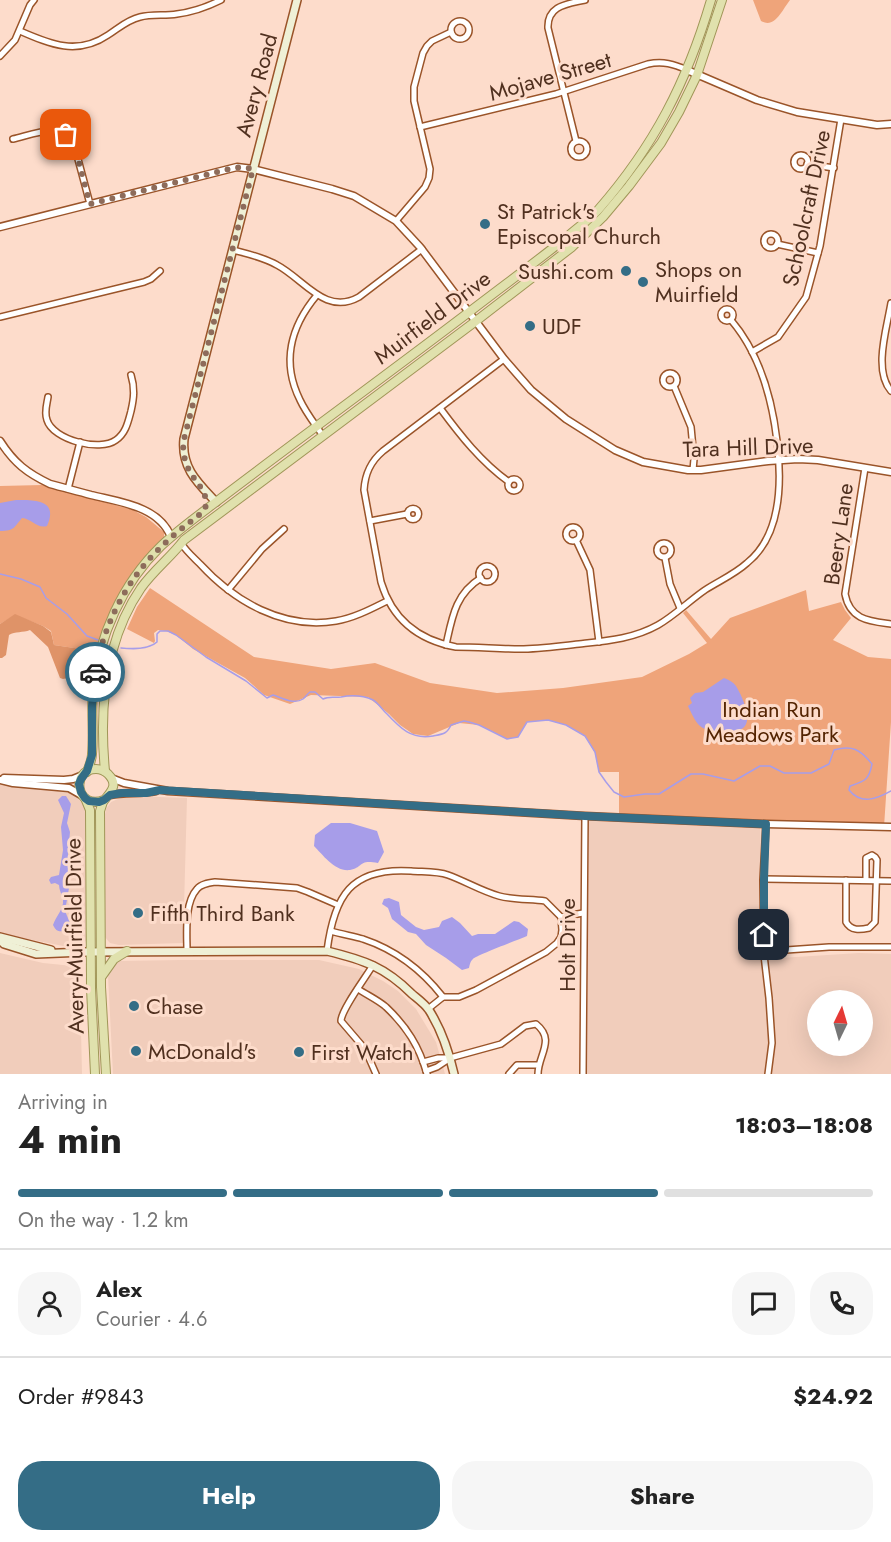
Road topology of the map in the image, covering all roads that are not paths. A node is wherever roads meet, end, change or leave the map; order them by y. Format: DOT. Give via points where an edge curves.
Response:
graph roads {
  1 [pos="34,0"];
  2 [pos="221,0"];
  3 [pos="297,0"];
  4 [pos="585,0"];
  5 [pos="711,0"];
  6 [pos="722,0"];
  7 [pos="544,10"];
  8 [pos="550,14"];
  9 [pos="20,31"];
  10 [pos="451,32"];
  11 [pos="0,56"];
  12 [pos="687,70"];
  13 [pos="698,75"];
  14 [pos="564,91"];
  15 [pos="841,119"];
  16 [pos="891,124"];
  17 [pos="420,127"];
  18 [pos="13,139"];
  19 [pos="576,141"];
  20 [pos="807,164"];
  21 [pos="834,168"];
  22 [pos="253,169"];
  23 [pos="90,204"];
  24 [pos="396,221"];
  25 [pos="0,227"];
  26 [pos="777,244"];
  27 [pos="422,249"];
  28 [pos="232,250"];
  29 [pos="818,253"];
  30 [pos="160,271"];
  31 [pos="317,295"];
  32 [pos="891,303"];
  33 [pos="469,312"];
  34 [pos="0,317"];
  35 [pos="731,320"];
  36 [pos="476,321"];
  37 [pos="753,352"];
  38 [pos="504,359"];
  39 [pos="131,375"];
  40 [pos="674,386"];
  41 [pos="891,392"];
  42 [pos="48,397"];
  43 [pos="440,408"];
  44 [pos="317,427"];
  45 [pos="324,436"];
  46 [pos="0,441"];
  47 [pos="80,442"];
  48 [pos="780,460"];
  49 [pos="865,468"];
  50 [pos="693,470"];
  51 [pos="891,472"];
  52 [pos="509,482"];
  53 [pos="68,489"];
  54 [pos="202,489"];
  55 [pos="216,502"];
  56 [pos="206,509"];
  57 [pos="408,514"];
  58 [pos="370,521"];
  59 [pos="284,530"];
  60 [pos="171,537"];
  61 [pos="576,540"];
  62 [pos="181,543"];
  63 [pos="665,558"];
  64 [pos="481,578"];
  65 [pos="135,590"];
  66 [pos="228,590"];
  67 [pos="387,601"];
  68 [pos="680,609"];
  69 [pos="891,624"];
  70 [pos="115,639"];
  71 [pos="599,642"];
  72 [pos="446,645"];
  73 [pos="105,771"];
  74 [pos="85,773"];
  75 [pos="111,778"];
  76 [pos="0,779"];
  77 [pos="160,790"];
  78 [pos="84,797"];
  79 [pos="107,798"];
  80 [pos="585,816"];
  81 [pos="766,824"];
  82 [pos="891,827"];
  83 [pos="764,879"];
  84 [pos="846,880"];
  85 [pos="866,880"];
  86 [pos="876,880"];
  87 [pos="891,881"];
  88 [pos="338,905"];
  89 [pos="583,913"];
  90 [pos="561,917"];
  91 [pos="330,931"];
  92 [pos="0,938"];
  93 [pos="891,947"];
  94 [pos="127,951"];
  95 [pos="187,951"];
  96 [pos="327,951"];
  97 [pos="91,952"];
  98 [pos="101,952"];
  99 [pos="764,955"];
  100 [pos="373,965"];
  101 [pos="101,977"];
  102 [pos="358,989"];
  103 [pos="443,997"];
  104 [pos="428,1009"];
  105 [pos="450,1058"];
  106 [pos="423,1062"];
  107 [pos="538,1065"];
  108 [pos="426,1073"];
  109 [pos="95,1074"];
  110 [pos="106,1074"];
  111 [pos="376,1074"];
  112 [pos="454,1074"];
  113 [pos="509,1074"];
  114 [pos="538,1074"];
  115 [pos="583,1074"];
  116 [pos="768,1074"];
  1 -- 9 [label="street"];
  2 -- 9 [label="street" via="188,12 132,19 97,41 80,46 53,44"];
  3 -- 22 [label="main road, Avery Road"];
  4 -- 8 [label="street" via="564,5"];
  5 -- 12 [label="main road, Muirfield Drive"];
  6 -- 13 [label="main road, Muirfield Drive"];
  7 -- 8 [label="street"];
  8 -- 14 [label="street" via="548,28"];
  9 -- 11 [label="street"];
  10 -- 17 [label="street" via="432,41 423,53 414,87"];
  12 -- 13 [label="street"];
  12 -- 14 [label="street, Mojave Street" via="659,62"];
  12 -- 33 [label="main road, Muirfield Drive" via="652,138 596,212"];
  13 -- 15 [label="street" via="757,100"];
  13 -- 36 [label="main road, Muirfield Drive" via="661,142 603,218"];
  14 -- 17 [label="street, Mojave Street"];
  14 -- 19 [label="street"];
  15 -- 16 [label="street"];
  15 -- 21 [label="street, Schoolcraft Drive"];
  17 -- 24 [label="street" via="429,178"];
  18 -- 23 [label="street" via="48,131 66,135 73,142"];
  20 -- 21 [label="street"];
  21 -- 29 [label="street, Schoolcraft Drive"];
  22 -- 23 [label="street, Tara Hill Drive" via="233,168"];
  22 -- 24 [label="street, Tara Hill Drive" via="354,196"];
  22 -- 28 [label="main road, Avery Road"];
  23 -- 25 [label="street, Tara Hill Drive"];
  24 -- 27 [label="street, Tara Hill Drive"];
  26 -- 29 [label="street"];
  27 -- 31 [label="street" via="353,300 340,303"];
  27 -- 33 [label="street, Tara Hill Drive"];
  28 -- 31 [label="street" via="276,264"];
  28 -- 54 [label="main road, Avery Road" via="184,439 188,467"];
  29 -- 37 [label="street, Schoolcraft Drive" via="806,297 778,337"];
  30 -- 34 [label="street" via="144,282"];
  31 -- 44 [label="street" via="299,320 290,358 295,390"];
  32 -- 41 [label="street" via="882,357 882,373"];
  33 -- 36 [label="street, Tara Hill Drive"];
  33 -- 44 [label="main road, Muirfield Drive"];
  35 -- 37 [label="street"];
  36 -- 38 [label="street, Tara Hill Drive"];
  36 -- 45 [label="main road, Muirfield Drive"];
  37 -- 48 [label="street" via="775,418"];
  38 -- 43 [label="street"];
  38 -- 50 [label="street, Tara Hill Drive" via="539,398 595,439 643,462"];
  39 -- 47 [label="street" via="134,396 124,432 104,445"];
  40 -- 50 [label="street" via="691,427"];
  42 -- 47 [label="street" via="46,418 52,428 65,438"];
  43 -- 52 [label="street" via="470,447"];
  43 -- 58 [label="street" via="371,464 364,490"];
  44 -- 45 [label="street"];
  44 -- 55 [label="main road, Muirfield Drive"];
  45 -- 62 [label="main road, Muirfield Drive"];
  46 -- 53 [label="street" via="24,470"];
  47 -- 53 [label="street"];
  48 -- 49 [label="street, Tara Hill Drive" via="805,459"];
  48 -- 50 [label="street, Tara Hill Drive"];
  48 -- 68 [label="street" via="776,511 772,530 762,547 748,563"];
  49 -- 51 [label="street, Tara Hill Drive"];
  49 -- 69 [label="street, Beery Lane" via="845,594 853,612 862,618"];
  53 -- 60 [label="street" via="138,507 162,523"];
  54 -- 55 [label="main road, Avery Road"];
  54 -- 56 [label="main road, Avery Road"];
  55 -- 56 [label="main road, Muirfield Drive"];
  55 -- 65 [label="main road" via="213,512 160,559"];
  56 -- 60 [label="main road"];
  57 -- 58 [label="street"];
  58 -- 67 [label="street"];
  59 -- 66 [label="street" via="262,549"];
  60 -- 65 [label="main road" via="171,543 141,576"];
  60 -- 74 [label="main road" via="128,587 105,634 94,678 92,755"];
  61 -- 71 [label="street" via="590,570"];
  62 -- 66 [label="street"];
  62 -- 70 [label="main road" via="141,588"];
  63 -- 68 [label="street"];
  64 -- 72 [label="street" via="459,600"];
  65 -- 70 [label="main road" via="118,621"];
  66 -- 67 [label="street" via="262,611 308,622 348,618"];
  67 -- 72 [label="street" via="409,627"];
  68 -- 71 [label="street" via="639,633"];
  70 -- 73 [label="main road" via="103,701"];
  71 -- 72 [label="street" via="522,649"];
  73 -- 74 [label="main road"];
  73 -- 75 [label="main road"];
  74 -- 76 [label="street" via="64,780"];
  74 -- 78 [label="main road" via="79,784"];
  75 -- 77 [label="street"];
  75 -- 79 [label="main road" via="113,787"];
  76 -- 78 [label="street" via="65,788"];
  77 -- 79 [label="street"];
  77 -- 80 [label="street"];
  78 -- 79 [label="main road" via="94,802"];
  78 -- 97 [label="main road, Avery-Muirfield Drive" via="90,810"];
  79 -- 98 [label="main road, Avery-Muirfield Drive" via="100,811"];
  80 -- 81 [label="street"];
  80 -- 89 [label="street, Holt Drive"];
  81 -- 82 [label="street"];
  81 -- 83 [label="street"];
  83 -- 84 [label="street"];
  83 -- 99 [label="street"];
  84 -- 85 [label="street"];
  84 -- 86 [label="street" via="846,922 855,929 869,928 875,922"];
  85 -- 86 [label="street"];
  85 -- 86 [label="street" via="866,858 872,855 877,860"];
  86 -- 87 [label="street"];
  88 -- 90 [label="street" via="359,880 397,871 445,874 500,897 545,901"];
  88 -- 91 [label="street"];
  88 -- 95 [label="street" via="297,888 205,884 197,888 189,903"];
  89 -- 90 [label="street"];
  89 -- 115 [label="street, Holt Drive"];
  90 -- 103 [label="street" via="561,937 546,952 476,990 459,997"];
  91 -- 96 [label="street"];
  91 -- 103 [label="street" via="394,953 421,973"];
  92 -- 97 [label="main road" via="56,952"];
  93 -- 99 [label="street" via="830,947 772,951"];
  94 -- 95 [label="main road"];
  94 -- 98 [label="main road"];
  94 -- 101 [label="main road" via="114,959"];
  95 -- 96 [label="main road"];
  96 -- 100 [label="main road"];
  97 -- 98 [label="main road"];
  97 -- 109 [label="main road, Avery-Muirfield Drive"];
  98 -- 101 [label="main road, Avery-Muirfield Drive"];
  99 -- 116 [label="street" via="772,1043"];
  100 -- 102 [label="street"];
  100 -- 104 [label="main road" via="394,976"];
  101 -- 110 [label="main road, Avery-Muirfield Drive"];
  102 -- 106 [label="street" via="385,1006 412,1036"];
  102 -- 111 [label="street" via="341,1022 364,1049"];
  103 -- 104 [label="street"];
  104 -- 105 [label="main road"];
  105 -- 106 [label="street"];
  105 -- 107 [label="street" via="501,1044 525,1026 536,1024 545,1036 546,1046"];
  105 -- 108 [label="street"];
  105 -- 112 [label="main road"];
  106 -- 108 [label="street"];
  107 -- 113 [label="street" via="517,1065"];
  107 -- 114 [label="street"];
}
